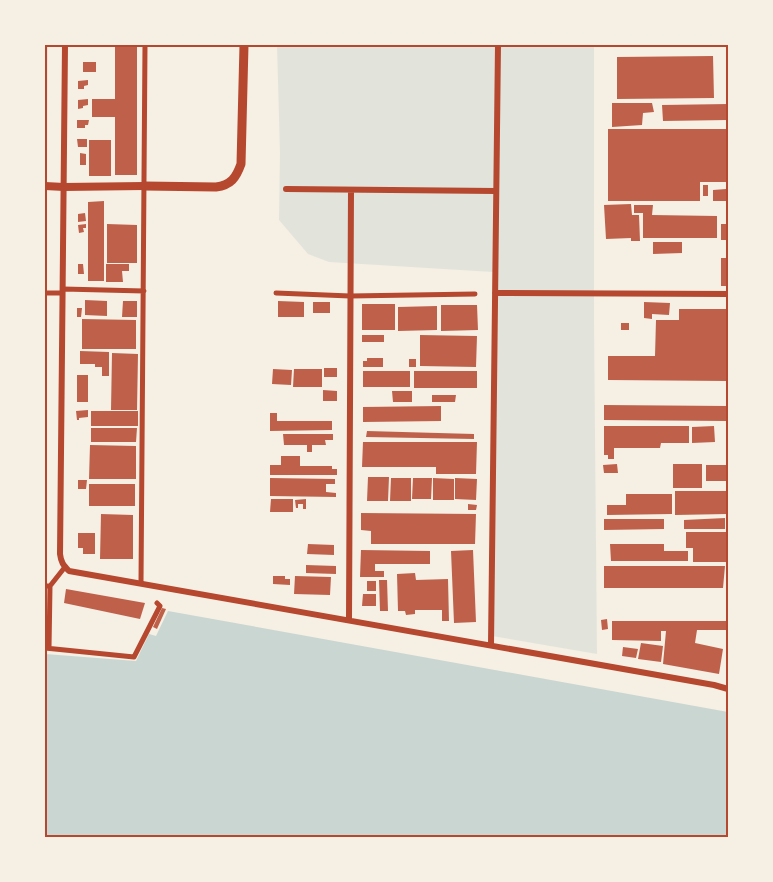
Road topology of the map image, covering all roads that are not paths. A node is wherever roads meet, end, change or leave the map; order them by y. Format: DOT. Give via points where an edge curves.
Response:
graph roads {
  1 [pos="65,45"];
  2 [pos="145,45"];
  3 [pos="244,45"];
  4 [pos="498,45"];
  5 [pos="45,186"];
  6 [pos="144,186"];
  7 [pos="64,187"];
  8 [pos="286,189"];
  9 [pos="351,190"];
  10 [pos="496,191"];
  11 [pos="62,291"];
  12 [pos="144,292"];
  13 [pos="45,293"];
  14 [pos="276,293"];
  15 [pos="495,293"];
  16 [pos="475,294"];
  17 [pos="728,294"];
  18 [pos="350,296"];
  19 [pos="65,567"];
  20 [pos="141,583"];
  21 [pos="47,586"];
  22 [pos="156,603"];
  23 [pos="349,620"];
  24 [pos="491,645"];
  25 [pos="47,648"];
  26 [pos="728,689"];
  1 -- 7 [label="street"];
  2 -- 6 [label="street"];
  3 -- 6 [label="highway" via="241,164 238,174 225,186"];
  4 -- 10 [label="street"];
  5 -- 7 [label="main road"];
  6 -- 7 [label="main road"];
  6 -- 12 [label="street"];
  7 -- 11 [label="street"];
  8 -- 9 [label="street"];
  9 -- 10 [label="street"];
  9 -- 18 [label="street"];
  10 -- 15 [label="street"];
  11 -- 12 [label="street"];
  11 -- 13 [label="street"];
  11 -- 19 [label="street" via="60,562"];
  12 -- 20 [label="street"];
  14 -- 18 [label="street"];
  15 -- 17 [label="street"];
  15 -- 24 [label="street"];
  16 -- 18 [label="street"];
  18 -- 23 [label="street"];
  19 -- 20 [label="street" via="69,571"];
  19 -- 21 [label="street"];
  20 -- 23 [label="street"];
  21 -- 25 [label="street"];
  22 -- 25 [label="street" via="160,606 134,657"];
  23 -- 24 [label="street"];
  24 -- 26 [label="street"];
}
